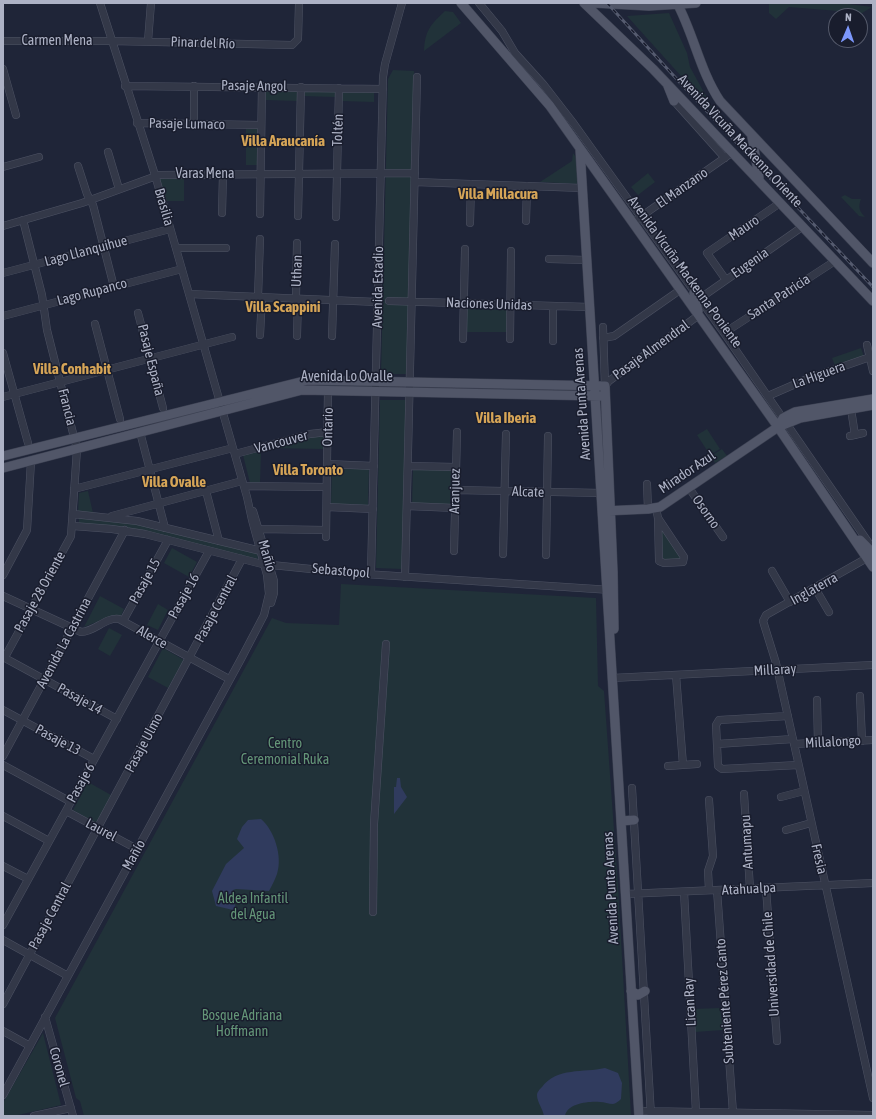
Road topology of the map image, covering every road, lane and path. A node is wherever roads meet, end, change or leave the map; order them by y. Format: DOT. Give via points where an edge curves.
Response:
graph roads {
  1 [pos="100,3"];
  2 [pos="151,3"];
  3 [pos="299,3"];
  4 [pos="402,3"];
  5 [pos="461,3"];
  6 [pos="479,3"];
  7 [pos="584,3"];
  8 [pos="594,3"];
  9 [pos="696,3"];
  10 [pos="677,4"];
  11 [pos="110,40"];
  12 [pos="3,41"];
  13 [pos="148,41"];
  14 [pos="3,69"];
  15 [pos="417,77"];
  16 [pos="667,84"];
  17 [pos="125,86"];
  18 [pos="194,86"];
  19 [pos="262,86"];
  20 [pos="301,87"];
  21 [pos="339,88"];
  22 [pos="383,89"];
  23 [pos="674,102"];
  24 [pos="16,115"];
  25 [pos="137,124"];
  26 [pos="194,124"];
  27 [pos="261,125"];
  28 [pos="752,137"];
  29 [pos="580,149"];
  30 [pos="108,152"];
  31 [pos="729,155"];
  32 [pos="39,157"];
  33 [pos="78,166"];
  34 [pos="3,167"];
  35 [pos="337,173"];
  36 [pos="381,173"];
  37 [pos="415,173"];
  38 [pos="222,174"];
  39 [pos="261,174"];
  40 [pos="299,174"];
  41 [pos="155,176"];
  42 [pos="414,182"];
  43 [pos="760,182"];
  44 [pos="471,184"];
  45 [pos="528,186"];
  46 [pos="119,188"];
  47 [pos="582,188"];
  48 [pos="90,200"];
  49 [pos="780,203"];
  50 [pos="222,213"];
  51 [pos="260,214"];
  52 [pos="298,216"];
  53 [pos="336,217"];
  54 [pos="640,218"];
  55 [pos="23,220"];
  56 [pos="526,221"];
  57 [pos="470,223"];
  58 [pos="632,223"];
  59 [pos="3,226"];
  60 [pos="802,226"];
  61 [pos="170,229"];
  62 [pos="260,239"];
  63 [pos="297,243"];
  64 [pos="335,244"];
  65 [pos="104,247"];
  66 [pos="176,248"];
  67 [pos="226,248"];
  68 [pos="465,249"];
  69 [pos="511,250"];
  70 [pos="549,259"];
  71 [pos="587,260"];
  72 [pos="835,261"];
  73 [pos="873,263"];
  74 [pos="34,264"];
  75 [pos="182,269"];
  76 [pos="3,273"];
  77 [pos="726,280"];
  78 [pos="114,287"];
  79 [pos="680,290"];
  80 [pos="189,294"];
  81 [pos="696,296"];
  82 [pos="260,297"];
  83 [pos="297,298"];
  84 [pos="333,300"];
  85 [pos="388,301"];
  86 [pos="873,301"];
  87 [pos="378,302"];
  88 [pos="412,302"];
  89 [pos="464,304"];
  90 [pos="44,305"];
  91 [pos="510,305"];
  92 [pos="553,306"];
  93 [pos="590,307"];
  94 [pos="138,313"];
  95 [pos="3,316"];
  96 [pos="699,316"];
  97 [pos="95,324"];
  98 [pos="603,327"];
  99 [pos="724,333"];
  100 [pos="260,335"];
  101 [pos="297,336"];
  102 [pos="332,336"];
  103 [pos="232,337"];
  104 [pos="603,338"];
  105 [pos="463,339"];
  106 [pos="510,339"];
  107 [pos="553,341"];
  108 [pos="203,344"];
  109 [pos="868,345"];
  110 [pos="3,353"];
  111 [pos="870,357"];
  112 [pos="150,358"];
  113 [pos="107,370"];
  114 [pos="873,371"];
  115 [pos="376,381"];
  116 [pos="61,382"];
  117 [pos="410,382"];
  118 [pos="600,386"];
  119 [pos="328,390"];
  120 [pos="376,391"];
  121 [pos="410,392"];
  122 [pos="14,394"];
  123 [pos="601,396"];
  124 [pos="768,396"];
  125 [pos="3,397"];
  126 [pos="873,399"];
  127 [pos="219,402"];
  128 [pos="873,405"];
  129 [pos="163,408"];
  130 [pos="851,409"];
  131 [pos="222,412"];
  132 [pos="120,419"];
  133 [pos="783,423"];
  134 [pos="140,432"];
  135 [pos="328,432"];
  136 [pos="457,432"];
  137 [pos="863,433"];
  138 [pos="506,434"];
  139 [pos="548,436"];
  140 [pos="75,438"];
  141 [pos="28,443"];
  142 [pos="77,449"];
  143 [pos="234,451"];
  144 [pos="3,456"];
  145 [pos="31,461"];
  146 [pos="327,464"];
  147 [pos="374,466"];
  148 [pos="408,466"];
  149 [pos="456,467"];
  150 [pos="3,468"];
  151 [pos="150,469"];
  152 [pos="243,484"];
  153 [pos="647,484"];
  154 [pos="326,488"];
  155 [pos="689,488"];
  156 [pos="74,489"];
  157 [pos="455,490"];
  158 [pos="206,491"];
  159 [pos="505,491"];
  160 [pos="547,492"];
  161 [pos="602,493"];
  162 [pos="247,497"];
  163 [pos="159,503"];
  164 [pos="407,506"];
  165 [pos="327,507"];
  166 [pos="455,508"];
  167 [pos="373,509"];
  168 [pos="652,509"];
  169 [pos="606,511"];
  170 [pos="73,514"];
  171 [pos="108,517"];
  172 [pos="658,518"];
  173 [pos="72,526"];
  174 [pos="166,528"];
  175 [pos="260,529"];
  176 [pos="125,530"];
  177 [pos="723,537"];
  178 [pos="168,540"];
  179 [pos="219,541"];
  180 [pos="873,549"];
  181 [pos="209,551"];
  182 [pos="260,551"];
  183 [pos="454,551"];
  184 [pos="503,554"];
  185 [pos="546,556"];
  186 [pos="870,556"];
  187 [pos="242,559"];
  188 [pos="267,565"];
  189 [pos="873,567"];
  190 [pos="772,571"];
  191 [pos="371,574"];
  192 [pos="3,575"];
  193 [pos="405,576"];
  194 [pos="815,588"];
  195 [pos="610,590"];
  196 [pos="3,596"];
  197 [pos="790,602"];
  198 [pos="31,610"];
  199 [pos="829,612"];
  200 [pos="123,621"];
  201 [pos="763,621"];
  202 [pos="72,628"];
  203 [pos="159,641"];
  204 [pos="386,644"];
  205 [pos="4,657"];
  206 [pos="189,658"];
  207 [pos="873,665"];
  208 [pos="778,670"];
  209 [pos="676,675"];
  210 [pos="612,678"];
  211 [pos="44,679"];
  212 [pos="230,679"];
  213 [pos="860,696"];
  214 [pos="816,700"];
  215 [pos="3,710"];
  216 [pos="788,716"];
  217 [pos="116,718"];
  218 [pos="22,720"];
  219 [pos="873,740"];
  220 [pos="862,741"];
  221 [pos="793,742"];
  222 [pos="818,743"];
  223 [pos="717,744"];
  224 [pos="3,756"];
  225 [pos="94,759"];
  226 [pos="697,764"];
  227 [pos="3,765"];
  228 [pos="683,765"];
  229 [pos="798,765"];
  230 [pos="668,766"];
  231 [pos="632,788"];
  232 [pos="804,791"];
  233 [pos="744,794"];
  234 [pos="781,797"];
  235 [pos="709,800"];
  236 [pos="71,802"];
  237 [pos="66,811"];
  238 [pos="3,816"];
  239 [pos="634,820"];
  240 [pos="621,821"];
  241 [pos="812,823"];
  242 [pos="98,828"];
  243 [pos="786,830"];
  244 [pos="50,841"];
  245 [pos="137,849"];
  246 [pos="3,866"];
  247 [pos="28,879"];
  248 [pos="873,883"];
  249 [pos="825,885"];
  250 [pos="766,888"];
  251 [pos="750,889"];
  252 [pos="713,890"];
  253 [pos="684,892"];
  254 [pos="626,894"];
  255 [pos="639,894"];
  256 [pos="373,912"];
  257 [pos="4,921"];
  258 [pos="3,940"];
  259 [pos="29,955"];
  260 [pos="68,976"];
  261 [pos="631,991"];
  262 [pos="645,992"];
  263 [pos="3,1004"];
  264 [pos="45,1017"];
  265 [pos="3,1031"];
  266 [pos="777,1041"];
  267 [pos="30,1046"];
  268 [pos="3,1095"];
  269 [pos="873,1098"];
  270 [pos="71,1108"];
  271 [pos="696,1112"];
  272 [pos="733,1113"];
  273 [pos="639,1114"];
  274 [pos="651,1114"];
  275 [pos="792,1115"];
  276 [pos="873,1115"];
  277 [pos="35,1116"];
  278 [pos="73,1116"];
  1 -- 11 [label="street, Brasilia"];
  2 -- 13 [label="street"];
  3 -- 13 [label="street, Pinar del Río" via="298,39 295,44"];
  4 -- 22 [label="street, Avenida Estadio" via="385,64"];
  5 -- 29 [label="main road, Avenida Vicuña Mackenna Poniente" via="538,91"];
  6 -- 54 [label="street, Avenida Vicuña Mackenna Poniente" via="499,26 515,53 574,124"];
  7 -- 16 [label="main road, Avenida Vicuña Mackenna Oriente"];
  8 -- 10 [label="main road" via="649,6"];
  9 -- 10 [label="main road"];
  10 -- 28 [label="main road, Avenida Vicuña Mackenna Oriente" via="709,84 724,106"];
  11 -- 12 [label="street, Carmen Mena"];
  11 -- 13 [label="street, Pinar del Río"];
  11 -- 17 [label="street, Brasilia"];
  14 -- 24 [label="street"];
  15 -- 37 [label="street"];
  16 -- 23 [label="main road"];
  16 -- 31 [label="main road, Avenida Vicuña Mackenna Oriente"];
  17 -- 18 [label="street, Pasaje Angol"];
  17 -- 25 [label="street, Brasilia"];
  18 -- 19 [label="street, Pasaje Angol"];
  18 -- 26 [label="street"];
  19 -- 20 [label="street, Pasaje Angol"];
  19 -- 27 [label="street"];
  20 -- 21 [label="street, Pasaje Angol"];
  20 -- 40 [label="street"];
  21 -- 22 [label="street, Pasaje Angol"];
  21 -- 35 [label="street, Toltén"];
  22 -- 36 [label="street, Avenida Estadio"];
  23 -- 31 [label="street, Avenida Vicuña Mackenna Oriente"];
  25 -- 26 [label="street, Pasaje Lumaco"];
  25 -- 41 [label="street, Brasilia"];
  26 -- 27 [label="street, Pasaje Lumaco"];
  27 -- 39 [label="street"];
  28 -- 43 [label="main road"];
  28 -- 73 [label="main road, Avenida Vicuña Mackenna Oriente"];
  29 -- 47 [label="main road, Avenida Punta Arenas"];
  29 -- 58 [label="main road, Avenida Vicuña Mackenna Poniente"];
  30 -- 46 [label="street"];
  31 -- 43 [label="main road, Avenida Vicuña Mackenna Oriente"];
  31 -- 54 [label="street, El Manzano"];
  32 -- 34 [label="street"];
  33 -- 48 [label="street"];
  35 -- 36 [label="street, Varas Mena"];
  35 -- 40 [label="street, Varas Mena"];
  35 -- 53 [label="street, Toltén"];
  36 -- 37 [label="street, Varas Mena"];
  36 -- 87 [label="street, Avenida Estadio"];
  37 -- 42 [label="street"];
  38 -- 39 [label="street, Varas Mena"];
  38 -- 41 [label="street, Varas Mena"];
  38 -- 50 [label="street"];
  39 -- 40 [label="street, Varas Mena"];
  39 -- 51 [label="street"];
  40 -- 52 [label="street"];
  41 -- 46 [label="street, Varas Mena"];
  41 -- 61 [label="street, Brasilia"];
  42 -- 44 [label="street"];
  42 -- 88 [label="street"];
  43 -- 49 [label="main road, Avenida Vicuña Mackenna Oriente"];
  44 -- 45 [label="street"];
  44 -- 57 [label="street"];
  45 -- 47 [label="street"];
  45 -- 56 [label="street"];
  46 -- 48 [label="street, Varas Mena"];
  47 -- 71 [label="main road, Avenida Punta Arenas"];
  48 -- 55 [label="street, Varas Mena"];
  48 -- 65 [label="street"];
  49 -- 60 [label="main road, Avenida Vicuña Mackenna Oriente"];
  49 -- 77 [label="street, Mauro" via="707,253"];
  54 -- 58 [label="street, El Manzano"];
  54 -- 81 [label="street, Avenida Vicuña Mackenna Poniente"];
  55 -- 59 [label="street, Varas Mena"];
  55 -- 74 [label="street, Francia"];
  58 -- 79 [label="main road, Avenida Vicuña Mackenna Poniente"];
  60 -- 72 [label="main road, Avenida Vicuña Mackenna Oriente"];
  60 -- 77 [label="street, Eugenia"];
  61 -- 65 [label="street, Lago Llanquihue"];
  61 -- 66 [label="street, Brasilia"];
  62 -- 82 [label="street"];
  63 -- 83 [label="street, Uthan"];
  64 -- 84 [label="street"];
  65 -- 74 [label="street, Lago Llanquihue"];
  65 -- 78 [label="street"];
  66 -- 67 [label="street"];
  66 -- 75 [label="street, Brasilia"];
  68 -- 89 [label="street"];
  69 -- 91 [label="street"];
  70 -- 71 [label="street"];
  71 -- 93 [label="main road, Avenida Punta Arenas"];
  72 -- 86 [label="main road, Avenida Vicuña Mackenna Oriente"];
  72 -- 99 [label="street, Santa Patricia"];
  74 -- 76 [label="street, Lago Llanquihue"];
  74 -- 90 [label="street, Francia"];
  75 -- 78 [label="street, Lago Rupanco"];
  75 -- 80 [label="street, Brasilia"];
  77 -- 81 [label="street, Eugenia"];
  78 -- 90 [label="street, Lago Rupanco"];
  79 -- 96 [label="main road, Avenida Vicuña Mackenna Poniente"];
  79 -- 104 [label="street" via="614,336"];
  80 -- 82 [label="street"];
  80 -- 108 [label="street, Brasilia"];
  81 -- 96 [label="main road"];
  81 -- 99 [label="street, Avenida Vicuña Mackenna Poniente"];
  82 -- 83 [label="street"];
  82 -- 100 [label="street"];
  83 -- 84 [label="street"];
  83 -- 101 [label="street, Uthan"];
  84 -- 87 [label="street"];
  84 -- 102 [label="street"];
  85 -- 88 [label="street, Naciones Unidas"];
  87 -- 115 [label="street, Avenida Estadio"];
  88 -- 89 [label="street, Naciones Unidas"];
  88 -- 117 [label="street"];
  89 -- 91 [label="street, Naciones Unidas"];
  89 -- 105 [label="street"];
  90 -- 95 [label="street, Lago Rupanco"];
  90 -- 116 [label="street, Francia" via="47,330"];
  91 -- 92 [label="street, Naciones Unidas"];
  91 -- 106 [label="street"];
  92 -- 93 [label="street, Naciones Unidas"];
  92 -- 107 [label="street"];
  93 -- 118 [label="main road, Avenida Punta Arenas"];
  94 -- 112 [label="street, Pasaje España"];
  96 -- 118 [label="street, Pasaje Almendral"];
  96 -- 133 [label="main road, Avenida Vicuña Mackenna Poniente"];
  97 -- 113 [label="street"];
  98 -- 104 [label="street, Avenida Punta Arenas"];
  99 -- 124 [label="street, Avenida Vicuña Mackenna Poniente"];
  103 -- 108 [label="street"];
  104 -- 118 [label="street, Avenida Punta Arenas"];
  108 -- 112 [label="street"];
  108 -- 127 [label="street, Brasilia"];
  109 -- 111 [label="street"];
  110 -- 122 [label="street"];
  111 -- 114 [label="street"];
  111 -- 124 [label="street, La Higuera"];
  112 -- 113 [label="street"];
  112 -- 129 [label="street, Pasaje España"];
  113 -- 116 [label="street"];
  113 -- 132 [label="street"];
  115 -- 117 [label="main road, Avenida Lo Ovalle"];
  115 -- 120 [label="street, Avenida Estadio"];
  115 -- 127 [label="main road, Avenida Lo Ovalle" via="308,380"];
  116 -- 122 [label="street"];
  116 -- 140 [label="street, Francia"];
  117 -- 118 [label="main road, Avenida Lo Ovalle"];
  117 -- 121 [label="street"];
  118 -- 123 [label="main road, Avenida Punta Arenas"];
  119 -- 120 [label="main road, Avenida Lo Ovalle"];
  119 -- 131 [label="main road, Avenida Lo Ovalle" via="298,391"];
  119 -- 135 [label="street, Ontario"];
  120 -- 121 [label="main road, Avenida Lo Ovalle"];
  120 -- 147 [label="street, Avenida Estadio"];
  121 -- 123 [label="main road, Avenida Lo Ovalle"];
  121 -- 148 [label="street"];
  122 -- 125 [label="street"];
  122 -- 141 [label="street"];
  123 -- 161 [label="main road, Avenida Punta Arenas"];
  123 -- 169 [label="main road, Avenida Punta Arenas"];
  124 -- 133 [label="street, Avenida Vicuña Mackenna Poniente"];
  126 -- 133 [label="main road, Mirador Azul" via="798,412"];
  127 -- 131 [label="street, Brasilia"];
  127 -- 140 [label="main road, Avenida Lo Ovalle"];
  128 -- 130 [label="main road, Mirador Azul"];
  130 -- 133 [label="main road, Mirador Azul"];
  130 -- 137 [label="street" via="853,435"];
  131 -- 134 [label="main road, Avenida Lo Ovalle"];
  131 -- 143 [label="street, Mañío"];
  133 -- 155 [label="main road, Mirador Azul"];
  133 -- 180 [label="street, Avenida Vicuña Mackenna Poniente"];
  133 -- 186 [label="main road, Avenida Vicuña Mackenna Poniente" via="841,520"];
  134 -- 142 [label="main road, Avenida Lo Ovalle"];
  134 -- 151 [label="street"];
  135 -- 143 [label="street, Vancouver"];
  135 -- 146 [label="street, Ontario"];
  136 -- 149 [label="street, Aranjuez"];
  138 -- 159 [label="street"];
  139 -- 160 [label="street"];
  140 -- 142 [label="street, Francia"];
  140 -- 144 [label="main road, Avenida Lo Ovalle"];
  142 -- 145 [label="main road, Avenida Lo Ovalle"];
  142 -- 156 [label="street, Francia"];
  143 -- 151 [label="street, Vancouver"];
  143 -- 152 [label="street, Mañío"];
  145 -- 150 [label="main road, Avenida Lo Ovalle"];
  145 -- 192 [label="street" via="27,530"];
  146 -- 147 [label="street"];
  146 -- 154 [label="street, Ontario"];
  147 -- 167 [label="street, Avenida Estadio"];
  148 -- 149 [label="street"];
  148 -- 164 [label="street"];
  149 -- 157 [label="street, Aranjuez"];
  151 -- 156 [label="street, Vancouver"];
  151 -- 163 [label="street"];
  152 -- 154 [label="street"];
  152 -- 158 [label="street"];
  152 -- 162 [label="street, Mañío"];
  153 -- 168 [label="street"];
  154 -- 165 [label="street, Ontario"];
  155 -- 168 [label="main road, Mirador Azul" via="664,505"];
  155 -- 177 [label="street, Osorno"];
  156 -- 170 [label="street, Francia"];
  157 -- 159 [label="street, Alcate"];
  157 -- 166 [label="street, Aranjuez"];
  158 -- 163 [label="street"];
  158 -- 179 [label="street"];
  159 -- 160 [label="street, Alcate"];
  159 -- 184 [label="street"];
  160 -- 161 [label="street, Alcate"];
  160 -- 185 [label="street"];
  161 -- 169 [label="main road, Avenida Punta Arenas"];
  162 -- 175 [label="street, Mañío"];
  162 -- 182 [label="street, Mañío"];
  163 -- 171 [label="street"];
  163 -- 174 [label="street"];
  164 -- 166 [label="street"];
  164 -- 193 [label="street"];
  165 -- 167 [label="street"];
  165 -- 175 [label="street, Ontario" via="326,534"];
  166 -- 183 [label="street, Aranjuez"];
  167 -- 191 [label="street, Avenida Estadio"];
  168 -- 169 [label="main road, Mirador Azul"];
  168 -- 172 [label="street"];
  169 -- 195 [label="main road, Avenida Punta Arenas"];
  170 -- 171 [label="street"];
  170 -- 173 [label="street, Francia"];
  171 -- 174 [label="street"];
  172 -- 172 [label="street" via="659,561 683,562 684,557"];
  173 -- 176 [label="street, Sebastopol"];
  173 -- 198 [label="street, Pasaje 28 Oriente" via="71,536"];
  174 -- 179 [label="street"];
  175 -- 188 [label="street, Mañío"];
  176 -- 178 [label="street, Sebastopol"];
  176 -- 202 [label="street, Avenida La Castrina"];
  178 -- 181 [label="street, Sebastopol"];
  178 -- 200 [label="street, Pasaje 15"];
  179 -- 182 [label="street"];
  181 -- 187 [label="street, Sebastopol"];
  181 -- 203 [label="street, Pasaje 16"];
  182 -- 188 [label="street, Mañío"];
  186 -- 189 [label="main road, Avenida Vicuña Mackenna Poniente"];
  186 -- 194 [label="street, Inglaterra"];
  187 -- 188 [label="street, Sebastopol"];
  187 -- 206 [label="street, Pasaje Central"];
  188 -- 191 [label="street, Sebastopol"];
  188 -- 212 [label="street, Mañío" via="269,594 264,615"];
  190 -- 197 [label="street"];
  191 -- 193 [label="street, Sebastopol"];
  193 -- 195 [label="street, Sebastopol"];
  194 -- 197 [label="street, Inglaterra"];
  194 -- 199 [label="street"];
  195 -- 210 [label="main road, Avenida Punta Arenas" via="614,626 610,658"];
  196 -- 198 [label="street, Alerce"];
  197 -- 201 [label="street, Inglaterra" via="766,615"];
  198 -- 202 [label="street, Alerce"];
  198 -- 205 [label="street, Pasaje 28 Oriente"];
  200 -- 202 [label="street, Alerce" via="111,620 86,632"];
  200 -- 203 [label="street, Alerce"];
  201 -- 208 [label="street, Fresia"];
  202 -- 211 [label="street, Avenida La Castrina"];
  203 -- 206 [label="street, Alerce"];
  203 -- 217 [label="street, Pasaje 6"];
  204 -- 256 [label="street" via="374,824"];
  205 -- 211 [label="street, Pasaje 14"];
  206 -- 212 [label="street, Alerce"];
  206 -- 242 [label="street, Pasaje Ulmo"];
  207 -- 208 [label="street, Millaray"];
  208 -- 209 [label="street, Millaray"];
  208 -- 216 [label="street, Fresia"];
  209 -- 210 [label="street, Millaray"];
  209 -- 228 [label="street"];
  210 -- 240 [label="main road, Avenida Punta Arenas"];
  211 -- 217 [label="street, Pasaje 14"];
  211 -- 218 [label="street, Avenida La Castrina"];
  212 -- 245 [label="street, Mañío"];
  213 -- 220 [label="street"];
  214 -- 222 [label="street"];
  215 -- 218 [label="street, Pasaje 13"];
  216 -- 221 [label="street, Fresia"];
  216 -- 223 [label="street" via="719,720"];
  217 -- 225 [label="street, Pasaje 6"];
  218 -- 224 [label="street, Avenida La Castrina"];
  218 -- 225 [label="street, Pasaje 13"];
  219 -- 220 [label="street, Millalongo"];
  220 -- 222 [label="street, Millalongo"];
  221 -- 222 [label="street, Millalongo"];
  221 -- 223 [label="street, Millalongo"];
  221 -- 229 [label="street, Fresia"];
  223 -- 229 [label="street" via="719,768 722,769"];
  225 -- 236 [label="street, Pasaje 6"];
  226 -- 228 [label="street"];
  227 -- 236 [label="street"];
  228 -- 230 [label="street"];
  229 -- 232 [label="street, Fresia"];
  231 -- 239 [label="street, Avenida Punta Arenas"];
  232 -- 234 [label="street"];
  232 -- 241 [label="street, Fresia"];
  233 -- 251 [label="street, Antumapu"];
  235 -- 252 [label="street, Subteniente Pérez Canto" via="713,856 708,871"];
  236 -- 237 [label="street, Pasaje 6"];
  237 -- 242 [label="street, Laurel"];
  237 -- 244 [label="street, Pasaje 6"];
  238 -- 244 [label="street"];
  239 -- 240 [label="main road"];
  239 -- 255 [label="street, Avenida Punta Arenas"];
  240 -- 254 [label="main road, Avenida Punta Arenas"];
  241 -- 243 [label="street"];
  241 -- 249 [label="street, Fresia"];
  242 -- 245 [label="street, Laurel"];
  242 -- 259 [label="street, Pasaje Central"];
  244 -- 247 [label="street, Pasaje 6"];
  245 -- 260 [label="street, Mañío"];
  246 -- 247 [label="street"];
  247 -- 257 [label="street, Pasaje 6"];
  248 -- 249 [label="street, Atahualpa"];
  249 -- 250 [label="street, Atahualpa"];
  249 -- 269 [label="street, Fresia"];
  250 -- 251 [label="street, Atahualpa"];
  250 -- 266 [label="street, Universidad de Chile"];
  251 -- 252 [label="street, Atahualpa"];
  252 -- 253 [label="street, Atahualpa"];
  252 -- 272 [label="street, Subteniente Pérez Canto"];
  253 -- 255 [label="street, Atahualpa"];
  253 -- 271 [label="street, Lican Ray"];
  254 -- 255 [label="street, Atahualpa"];
  254 -- 261 [label="main road, Avenida Punta Arenas"];
  255 -- 262 [label="street, Avenida Punta Arenas"];
  258 -- 259 [label="street"];
  259 -- 260 [label="street"];
  259 -- 263 [label="street, Pasaje Central"];
  260 -- 264 [label="street, Mañío"];
  261 -- 262 [label="main road" via="638,995"];
  261 -- 273 [label="main road, Avenida Punta Arenas"];
  262 -- 274 [label="street, Avenida Punta Arenas"];
  264 -- 267 [label="street, Mañío"];
  264 -- 270 [label="street, Coronel"];
  265 -- 267 [label="street"];
  267 -- 268 [label="street, Mañío"];
  270 -- 277 [label="street"];
  270 -- 278 [label="street, Coronel"];
  271 -- 272 [label="street"];
  271 -- 274 [label="street"];
  272 -- 275 [label="street"];
  273 -- 274 [label="street"];
  275 -- 276 [label="street"];
}
